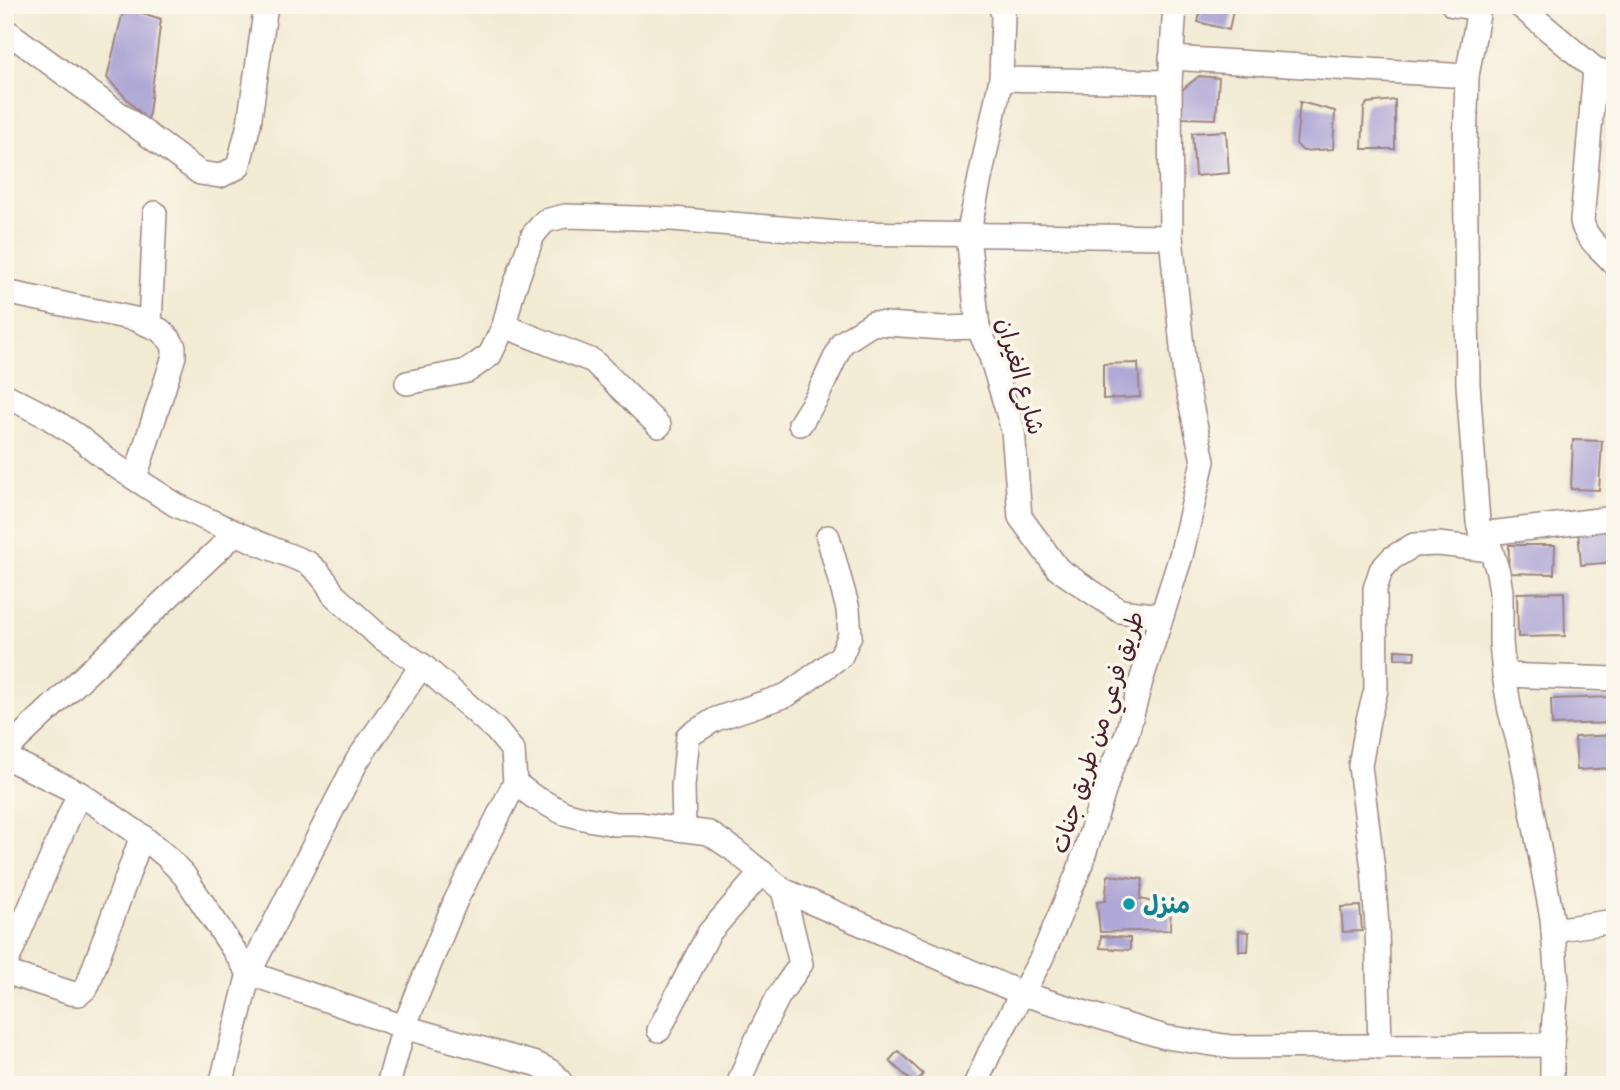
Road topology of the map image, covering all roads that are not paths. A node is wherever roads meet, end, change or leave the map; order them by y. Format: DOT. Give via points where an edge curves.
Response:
graph roads {
  1 [pos="266,5"];
  2 [pos="1000,5"];
  3 [pos="1175,5"];
  4 [pos="1453,5"];
  5 [pos="1508,5"];
  6 [pos="1519,5"];
  7 [pos="1479,9"];
  8 [pos="5,30"];
  9 [pos="1171,58"];
  10 [pos="1605,72"];
  11 [pos="1467,76"];
  12 [pos="1001,79"];
  13 [pos="1170,82"];
  14 [pos="155,213"];
  15 [pos="968,235"];
  16 [pos="1171,237"];
  17 [pos="1615,265"];
  18 [pos="5,292"];
  19 [pos="150,325"];
  20 [pos="504,326"];
  21 [pos="978,327"];
  22 [pos="407,383"];
  23 [pos="5,395"];
  24 [pos="800,424"];
  25 [pos="659,426"];
  26 [pos="135,478"];
  27 [pos="1615,518"];
  28 [pos="236,533"];
  29 [pos="828,537"];
  30 [pos="1486,542"];
  31 [pos="1162,615"];
  32 [pos="422,665"];
  33 [pos="1504,675"];
  34 [pos="1615,679"];
  35 [pos="5,751"];
  36 [pos="5,757"];
  37 [pos="515,783"];
  38 [pos="79,793"];
  39 [pos="684,830"];
  40 [pos="142,836"];
  41 [pos="762,872"];
  42 [pos="783,890"];
  43 [pos="1615,921"];
  44 [pos="1553,930"];
  45 [pos="5,966"];
  46 [pos="5,972"];
  47 [pos="249,973"];
  48 [pos="1023,994"];
  49 [pos="404,1027"];
  50 [pos="659,1030"];
  51 [pos="1552,1045"];
  52 [pos="1380,1047"];
  53 [pos="221,1085"];
  54 [pos="388,1085"];
  55 [pos="562,1085"];
  56 [pos="738,1085"];
  57 [pos="975,1085"];
  58 [pos="1552,1085"];
  1 -- 8 [label="street" via="249,124 238,167 220,176 200,173"];
  2 -- 12 [label="street, شارع الغيران"];
  3 -- 9 [label="street, طريق فرعي من طريق جنات"];
  4 -- 7 [label="street"];
  5 -- 7 [label="street"];
  6 -- 10 [label="street"];
  7 -- 11 [label="street"];
  9 -- 11 [label="street"];
  9 -- 13 [label="street, طريق فرعي من طريق جنات"];
  10 -- 17 [label="street" via="1581,221 1587,235"];
  11 -- 30 [label="street" via="1468,384 1478,522"];
  12 -- 13 [label="street"];
  12 -- 15 [label="street, شارع الغيران"];
  13 -- 16 [label="street, طريق فرعي من طريق جنات"];
  14 -- 19 [label="street"];
  15 -- 16 [label="street"];
  15 -- 20 [label="street" via="839,233 672,219 565,216 545,221 533,235"];
  15 -- 21 [label="street, شارع الغيران"];
  16 -- 31 [label="street, طريق فرعي من طريق جنات" via="1185,377 1203,461"];
  18 -- 19 [label="street"];
  19 -- 26 [label="street" via="170,340 174,356"];
  20 -- 22 [label="street" via="491,355 467,371"];
  20 -- 25 [label="street" via="593,361"];
  21 -- 24 [label="street" via="873,323 842,343"];
  21 -- 31 [label="street, شارع الغيران" via="1013,430 1020,517 1058,569 1120,611"];
  23 -- 26 [label="street" via="48,417"];
  26 -- 28 [label="street" via="176,505"];
  27 -- 30 [label="street"];
  28 -- 32 [label="street" via="308,563 333,594 380,636"];
  28 -- 35 [label="street"];
  29 -- 39 [label="street" via="848,609 849,635 841,656 788,695 716,719 688,736"];
  30 -- 33 [label="street" via="1502,592"];
  30 -- 52 [label="street" via="1413,545 1381,570 1375,589 1376,690 1360,766 1376,904"];
  31 -- 48 [label="street, طريق فرعي من طريق جنات" via="1126,737 1112,766 1079,870"];
  32 -- 37 [label="street" via="496,730 513,751"];
  32 -- 47 [label="street" via="357,761"];
  33 -- 34 [label="street"];
  33 -- 44 [label="street"];
  36 -- 38 [label="street"];
  37 -- 39 [label="street" via="564,813 615,824"];
  37 -- 49 [label="street" via="455,902"];
  38 -- 40 [label="street"];
  38 -- 45 [label="street"];
  39 -- 41 [label="street" via="709,833"];
  40 -- 46 [label="street" via="87,987 71,993"];
  40 -- 47 [label="street" via="184,874"];
  41 -- 42 [label="street"];
  41 -- 50 [label="street" via="709,933"];
  42 -- 48 [label="street"];
  42 -- 56 [label="street" via="801,964 778,997"];
  43 -- 44 [label="street"];
  44 -- 51 [label="street" via="1557,982"];
  47 -- 49 [label="street"];
  47 -- 53 [label="street"];
  48 -- 52 [label="street" via="1166,1037 1231,1047"];
  48 -- 57 [label="street, طريق فرعي من طريق جنات"];
  49 -- 54 [label="street"];
  49 -- 55 [label="street" via="536,1064 557,1076"];
  51 -- 52 [label="street"];
  51 -- 58 [label="street"];
}
